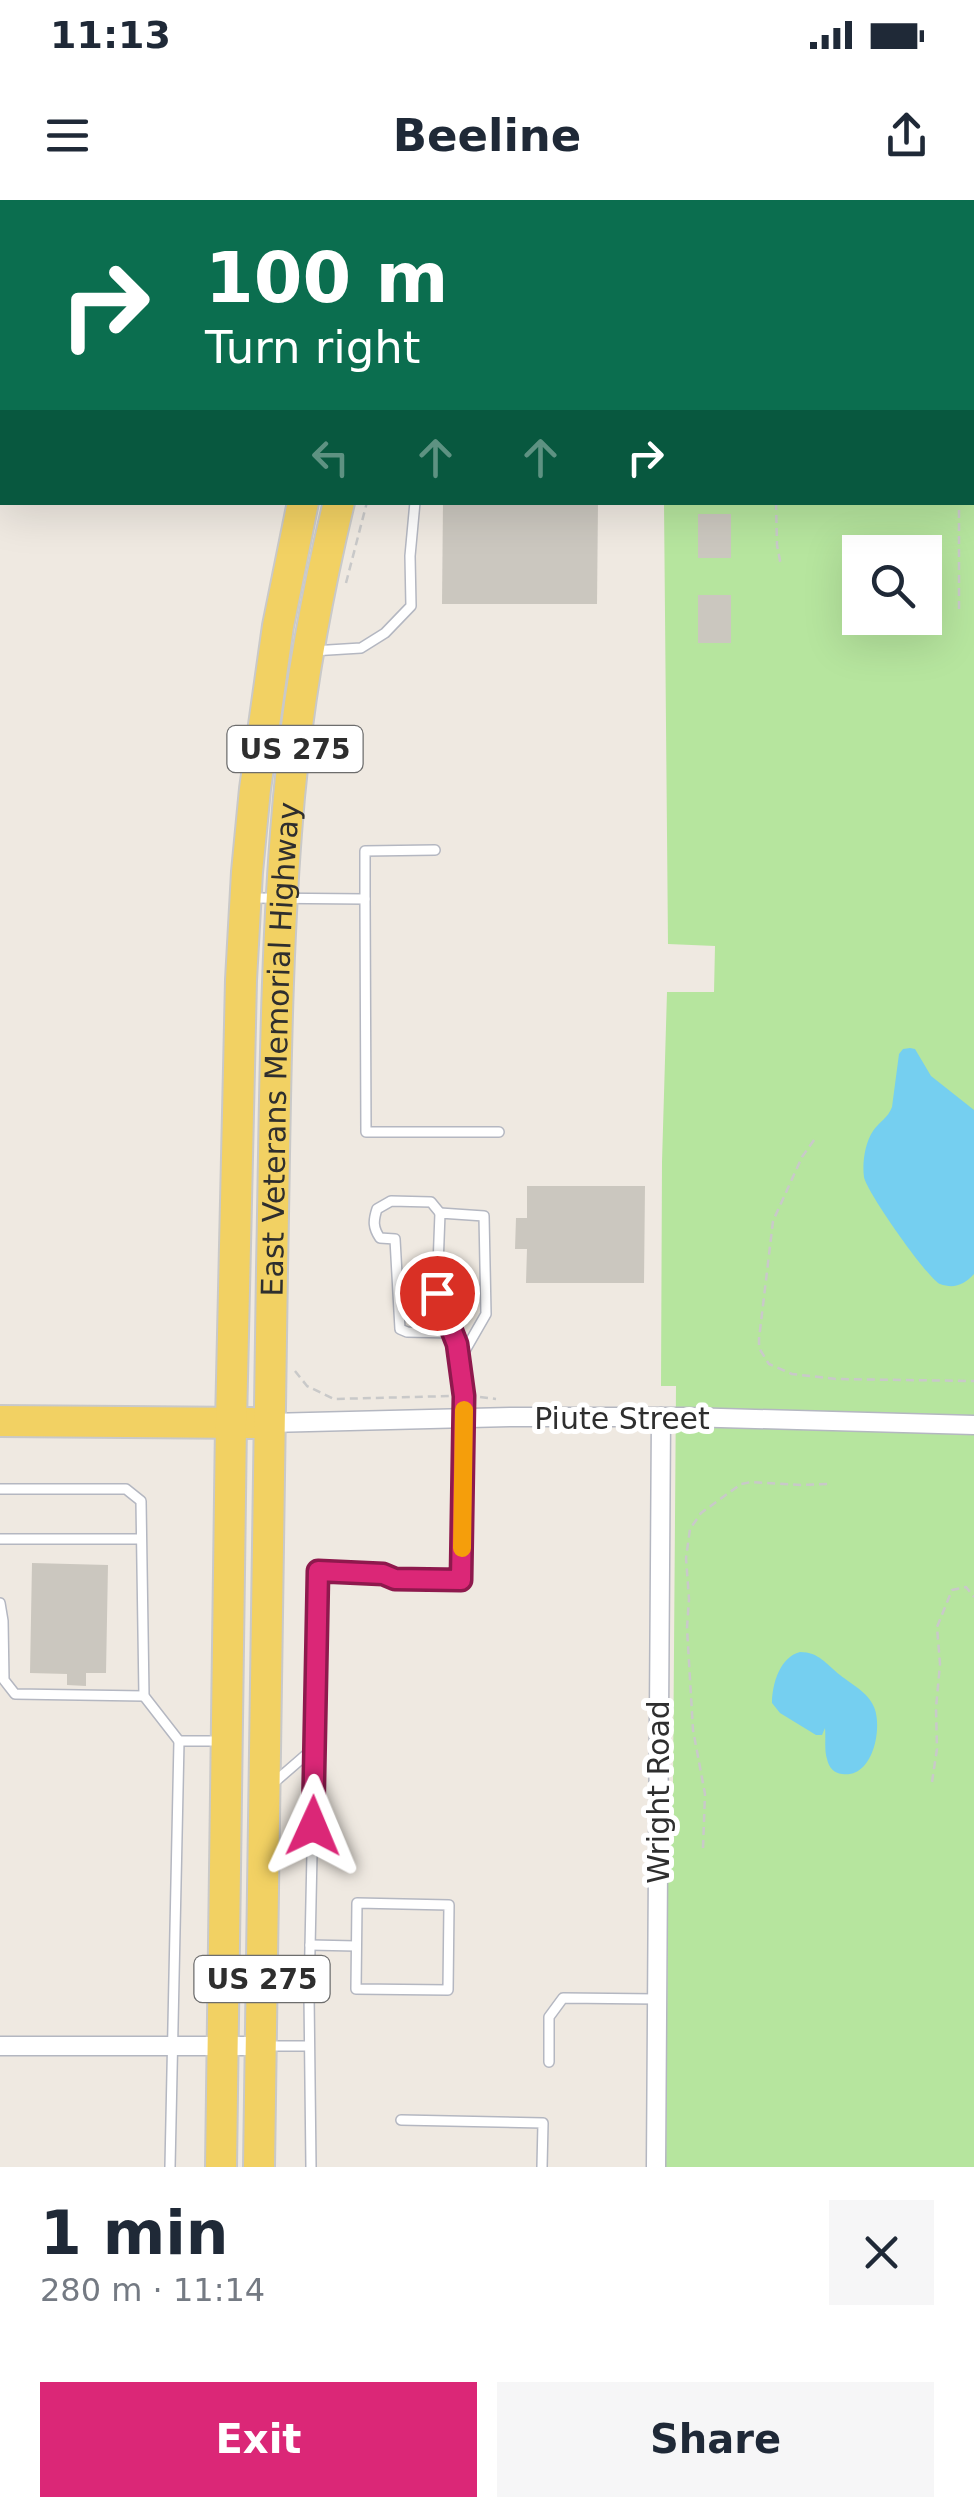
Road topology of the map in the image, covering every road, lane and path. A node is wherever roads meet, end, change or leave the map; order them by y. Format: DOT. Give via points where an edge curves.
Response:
graph roads {
  1 [pos="302,505"];
  2 [pos="338,505"];
  3 [pos="415,505"];
  4 [pos="776,505"];
  5 [pos="960,505"];
  6 [pos="782,566"];
  7 [pos="959,609"];
  8 [pos="309,651"];
  9 [pos="435,850"];
  10 [pos="246,898"];
  11 [pos="282,900"];
  12 [pos="364,900"];
  13 [pos="499,1132"];
  14 [pos="814,1140"];
  15 [pos="440,1213"];
  16 [pos="453,1334"];
  17 [pos="459,1362"];
  18 [pos="974,1380"];
  19 [pos="661,1417"];
  20 [pos="464,1419"];
  21 [pos="0,1421"];
  22 [pos="231,1423"];
  23 [pos="269,1423"];
  24 [pos="974,1425"];
  25 [pos="827,1484"];
  26 [pos="0,1489"];
  27 [pos="141,1538"];
  28 [pos="0,1539"];
  29 [pos="974,1598"];
  30 [pos="0,1603"];
  31 [pos="144,1696"];
  32 [pos="179,1741"];
  33 [pos="226,1742"];
  34 [pos="315,1746"];
  35 [pos="932,1782"];
  36 [pos="264,1792"];
  37 [pos="703,1848"];
  38 [pos="310,1945"];
  39 [pos="356,1946"];
  40 [pos="657,1999"];
  41 [pos="0,2046"];
  42 [pos="261,2046"];
  43 [pos="308,2046"];
  44 [pos="171,2047"];
  45 [pos="222,2047"];
  46 [pos="548,2062"];
  47 [pos="401,2120"];
  48 [pos="170,2167"];
  49 [pos="221,2167"];
  50 [pos="260,2167"];
  51 [pos="310,2167"];
  52 [pos="542,2167"];
  53 [pos="656,2167"];
  1 -- 10 [label="main road, East Veterans Memorial Highway / US 275" via="268,692"];
  2 -- 8 [label="main road, East Veterans Memorial Highway / US 275"];
  3 -- 8 [label="lane" via="411,606 362,648"];
  4 -- 6 [label="path"];
  5 -- 7 [label="path"];
  8 -- 11 [label="main road, East Veterans Memorial Highway / US 275"];
  9 -- 12 [label="lane" via="364,851"];
  10 -- 11 [label="lane"];
  10 -- 22 [label="main road, East Veterans Memorial Highway / US 275"];
  11 -- 12 [label="lane"];
  11 -- 23 [label="main road, East Veterans Memorial Highway / US 275"];
  12 -- 13 [label="lane" via="366,1132"];
  14 -- 18 [label="path" via="774,1221 758,1338 763,1357 779,1370 811,1377"];
  15 -- 16 [label="lane" via="437,1293"];
  15 -- 16 [label="lane" via="431,1202 391,1201 377,1209 374,1230 395,1240 400,1328"];
  15 -- 17 [label="lane" via="484,1216 486,1314"];
  16 -- 17 [label="lane"];
  17 -- 20 [label="lane"];
  19 -- 20 [label="street, Piute Street"];
  19 -- 24 [label="street, Piute Street"];
  19 -- 40 [label="street, Wright Road"];
  20 -- 23 [label="street, Piute Street"];
  20 -- 34 [label="lane" via="461,1580 318,1571"];
  21 -- 22 [label="main road"];
  22 -- 23 [label="main road"];
  22 -- 33 [label="main road, US 275"];
  23 -- 36 [label="main road, US 275"];
  25 -- 37 [label="path" via="740,1484 690,1529 687,1628 693,1730 705,1794"];
  26 -- 27 [label="lane" via="126,1489 141,1501"];
  27 -- 28 [label="lane"];
  27 -- 31 [label="lane"];
  29 -- 35 [label="path" via="966,1588 952,1590 936,1627"];
  30 -- 31 [label="lane" via="4,1680 15,1694"];
  31 -- 32 [label="lane"];
  32 -- 33 [label="lane"];
  32 -- 44 [label="lane"];
  33 -- 45 [label="main road, US 275"];
  34 -- 36 [label="lane"];
  34 -- 38 [label="lane"];
  36 -- 42 [label="main road, US 275"];
  38 -- 39 [label="lane"];
  38 -- 43 [label="lane"];
  39 -- 39 [label="lane" via="356,1989 448,1990 449,1904 357,1904"];
  40 -- 46 [label="lane" via="563,1998 548,2017"];
  40 -- 53 [label="street, Wright Road"];
  41 -- 44 [label="street"];
  42 -- 43 [label="lane"];
  42 -- 45 [label="street"];
  42 -- 50 [label="main road, US 275"];
  43 -- 51 [label="lane"];
  44 -- 45 [label="street"];
  44 -- 48 [label="lane"];
  45 -- 49 [label="main road, US 275"];
  47 -- 52 [label="lane" via="543,2123"];
}
